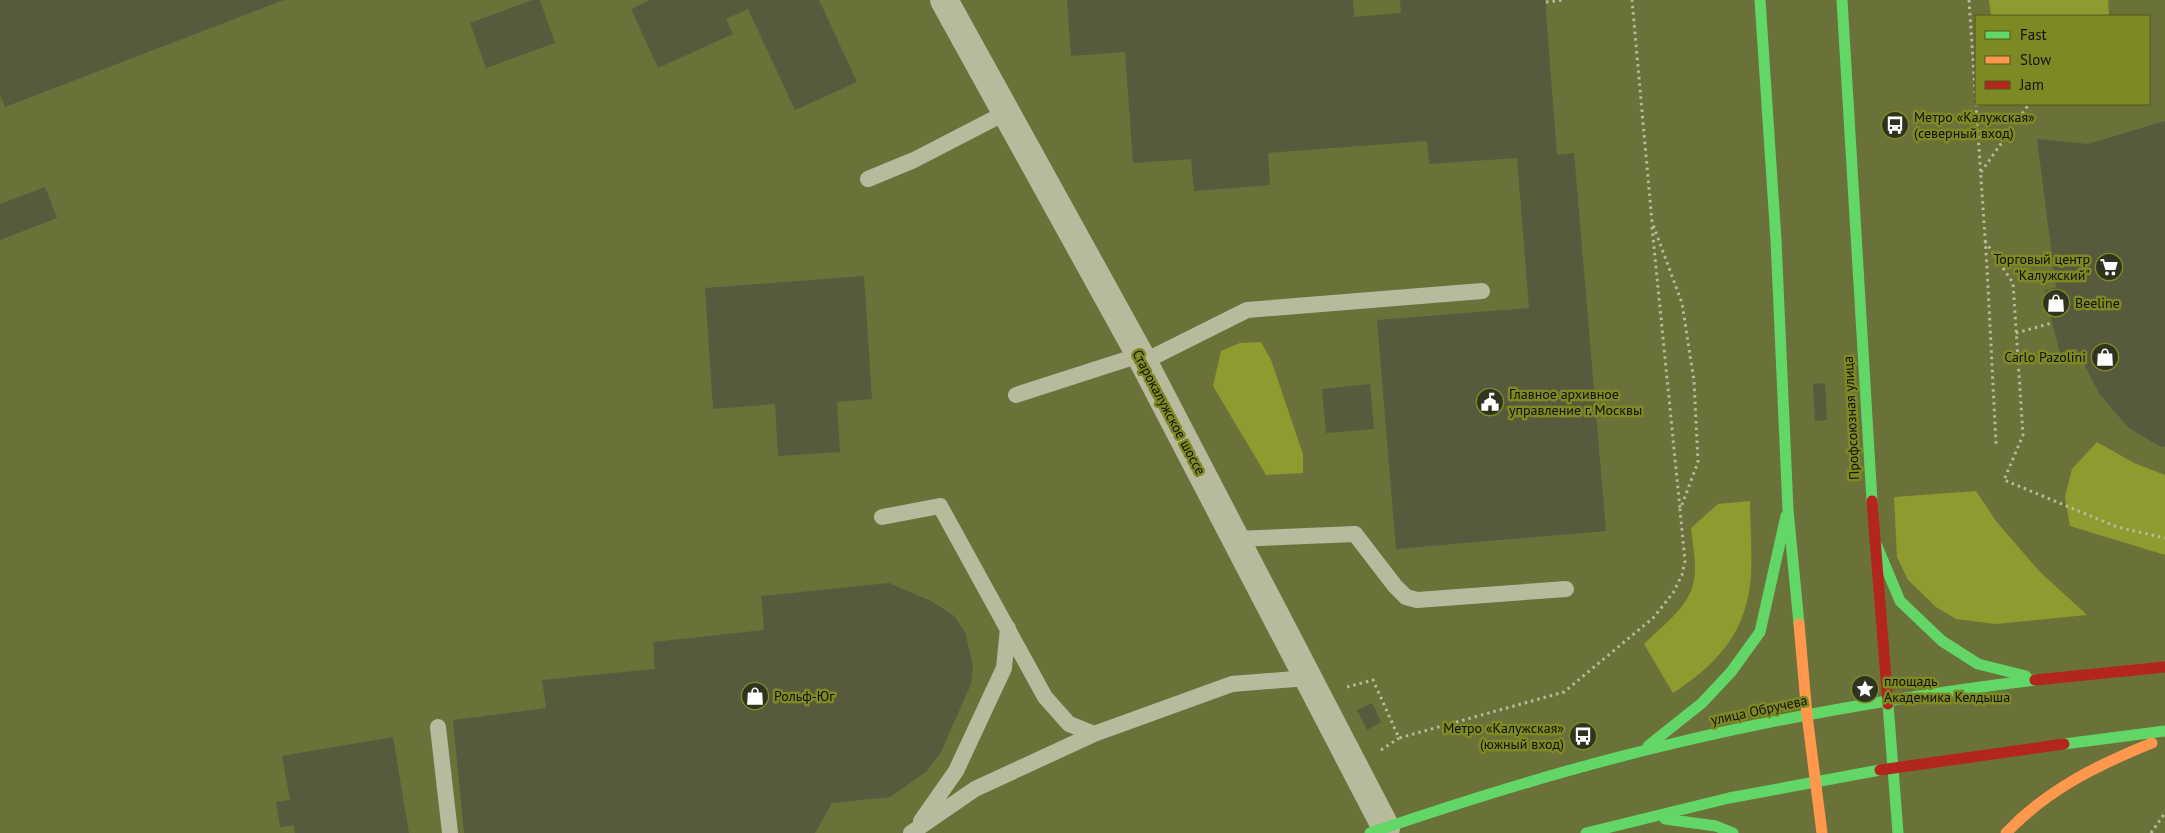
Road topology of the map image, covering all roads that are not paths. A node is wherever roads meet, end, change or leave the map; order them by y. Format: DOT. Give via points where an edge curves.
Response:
graph roads {
  1 [pos="944,0"];
  2 [pos="1760,0"];
  3 [pos="1842,0"];
  4 [pos="1005,113"];
  5 [pos="868,179"];
  6 [pos="1482,291"];
  7 [pos="1142,359"];
  8 [pos="1016,395"];
  9 [pos="1788,510"];
  10 [pos="882,517"];
  11 [pos="1874,539"];
  12 [pos="1236,540"];
  13 [pos="1566,589"];
  14 [pos="1008,628"];
  15 [pos="2165,667"];
  16 [pos="1308,678"];
  17 [pos="2039,679"];
  18 [pos="1885,699"];
  19 [pos="1807,715"];
  20 [pos="438,727"];
  21 [pos="2165,731"];
  22 [pos="1094,734"];
  23 [pos="2165,737"];
  24 [pos="1643,750"];
  25 [pos="1892,767"];
  26 [pos="1816,779"];
  27 [pos="1643,816"];
  28 [pos="1378,830"];
  29 [pos="912,832"];
  30 [pos="450,833"];
  31 [pos="1586,833"];
  32 [pos="1733,833"];
  33 [pos="1822,833"];
  34 [pos="1898,833"];
  35 [pos="2006,833"];
  1 -- 4 [label="street, Старокалужское шоссе"];
  2 -- 9 [label="main road" via="1776,240"];
  3 -- 11 [label="main road, Профсоюзная улица"];
  4 -- 5 [label="lane" via="914,160"];
  4 -- 7 [label="street, Старокалужское шоссе"];
  6 -- 7 [label="lane" via="1247,310"];
  7 -- 8 [label="lane"];
  7 -- 12 [label="street, Старокалужское шоссе"];
  9 -- 19 [label="main road"];
  9 -- 24 [label="main road" via="1760,632 1731,672 1702,703"];
  10 -- 14 [label="lane" via="940,506"];
  11 -- 17 [label="main road" via="1900,601 1942,641 1978,664"];
  11 -- 18 [label="main road, Профсоюзная улица"];
  12 -- 13 [label="lane" via="1356,534 1395,586 1406,597 1417,600"];
  12 -- 16 [label="street, Старокалужское шоссе"];
  14 -- 22 [label="lane" via="1045,698 1069,724"];
  14 -- 29 [label="lane" via="1004,668 964,754 956,771"];
  15 -- 17 [label="main road, улица Обручева"];
  16 -- 22 [label="lane" via="1232,684"];
  16 -- 28 [label="street, Старокалужское шоссе"];
  17 -- 18 [label="main road, улица Обручева"];
  18 -- 19 [label="main road, улица Обручева"];
  18 -- 25 [label="main road, Профсоюзная улица"];
  19 -- 24 [label="main road, улица Обручева"];
  19 -- 26 [label="main road"];
  20 -- 30 [label="lane"];
  21 -- 25 [label="main road"];
  22 -- 29 [label="lane" via="975,790"];
  23 -- 35 [label="main road" via="2107,760 2060,786"];
  24 -- 28 [label="main road, улица Обручева"];
  25 -- 26 [label="main road"];
  25 -- 34 [label="main road, Профсоюзная улица"];
  26 -- 27 [label="main road"];
  26 -- 33 [label="main road"];
  27 -- 31 [label="main road"];
  27 -- 32 [label="main road" via="1716,826"];
}
